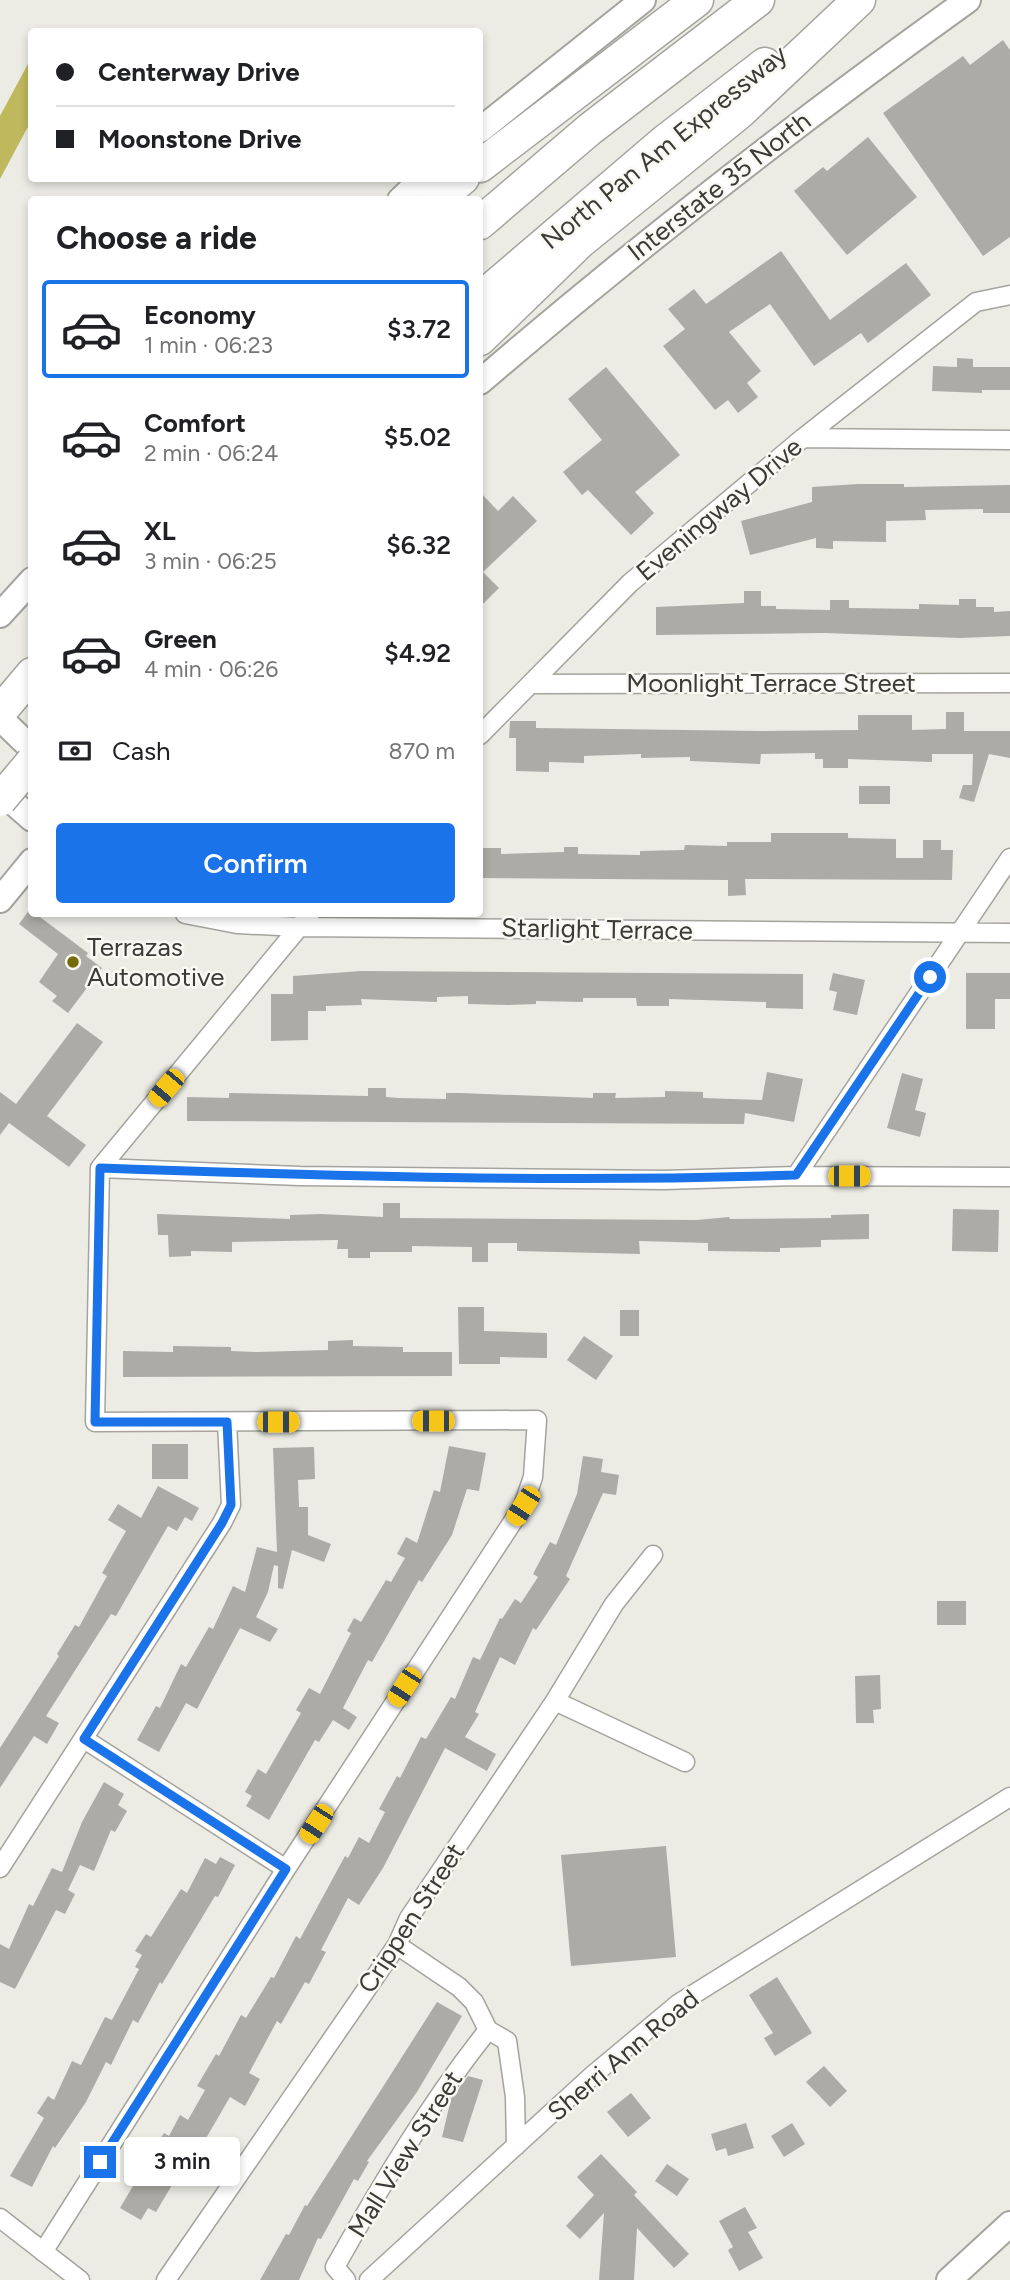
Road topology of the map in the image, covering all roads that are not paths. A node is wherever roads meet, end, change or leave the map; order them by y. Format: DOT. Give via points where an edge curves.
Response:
graph roads {
  1 [pos="643,0"];
  2 [pos="697,0"];
  3 [pos="758,0"];
  4 [pos="853,0"];
  5 [pos="859,0"];
  6 [pos="968,0"];
  7 [pos="483,128"];
  8 [pos="483,164"];
  9 [pos="419,182"];
  10 [pos="458,182"];
  11 [pos="404,196"];
  12 [pos="442,196"];
  13 [pos="483,220"];
  14 [pos="1010,295"];
  15 [pos="483,296"];
  16 [pos="483,336"];
  17 [pos="483,379"];
  18 [pos="803,438"];
  19 [pos="1010,440"];
  20 [pos="28,584"];
  21 [pos="0,615"];
  22 [pos="28,679"];
  23 [pos="1010,683"];
  24 [pos="531,684"];
  25 [pos="0,712"];
  26 [pos="0,718"];
  27 [pos="483,732"];
  28 [pos="28,745"];
  29 [pos="28,767"];
  30 [pos="0,791"];
  31 [pos="0,800"];
  32 [pos="28,816"];
  33 [pos="1010,858"];
  34 [pos="28,866"];
  35 [pos="0,900"];
  36 [pos="201,917"];
  37 [pos="304,920"];
  38 [pos="960,933"];
  39 [pos="1010,933"];
  40 [pos="100,1168"];
  41 [pos="796,1175"];
  42 [pos="1010,1177"];
  43 [pos="227,1422"];
  44 [pos="653,1555"];
  45 [pos="555,1701"];
  46 [pos="84,1739"];
  47 [pos="685,1762"];
  48 [pos="1010,1797"];
  49 [pos="0,1868"];
  50 [pos="286,1869"];
  51 [pos="397,1945"];
  52 [pos="488,2030"];
  53 [pos="516,2146"];
  54 [pos="0,2218"];
  55 [pos="1010,2224"];
  56 [pos="43,2252"];
  57 [pos="80,2280"];
  58 [pos="166,2280"];
  59 [pos="346,2280"];
  60 [pos="369,2280"];
  61 [pos="949,2280"];
  1 -- 7 [label="main road"];
  2 -- 8 [label="highway"];
  3 -- 13 [label="highway" via="590,129"];
  4 -- 15 [label="highway, North Pan Am Expressway" via="665,141"];
  5 -- 16 [label="highway" via="739,113 580,242"];
  6 -- 17 [label="main road, Interstate 35 North" via="748,161"];
  9 -- 11 [label="main road"];
  10 -- 12 [label="highway"];
  14 -- 18 [label="street, Eveningway Drive" via="976,302"];
  18 -- 19 [label="street"];
  18 -- 24 [label="street, Eveningway Drive" via="630,583"];
  20 -- 21 [label="main road"];
  22 -- 25 [label="highway"];
  23 -- 24 [label="street, Moonlight Terrace Street"];
  24 -- 27 [label="street, Eveningway Drive"];
  26 -- 28 [label="main road"];
  29 -- 31 [label="highway, bridge"];
  30 -- 32 [label="main road"];
  33 -- 38 [label="street"];
  34 -- 35 [label="main road"];
  36 -- 37 [label="street, Starlight Terrace" via="237,924"];
  37 -- 38 [label="street, Starlight Terrace"];
  37 -- 40 [label="street"];
  38 -- 39 [label="street, Starlight Terrace"];
  38 -- 41 [label="street"];
  40 -- 41 [label="street" via="650,1180"];
  40 -- 43 [label="street" via="95,1422"];
  41 -- 42 [label="street"];
  43 -- 46 [label="street" via="231,1505"];
  43 -- 50 [label="street" via="537,1420 533,1478 523,1506"];
  44 -- 45 [label="street, Crippen Street" via="614,1604"];
  45 -- 47 [label="street"];
  45 -- 51 [label="street, Crippen Street" via="409,1918"];
  46 -- 49 [label="street"];
  46 -- 50 [label="street"];
  48 -- 53 [label="street, Sherri Ann Road" via="678,2004"];
  50 -- 56 [label="street"];
  51 -- 52 [label="street" via="474,2001"];
  51 -- 58 [label="street, Crippen Street"];
  52 -- 53 [label="street" via="507,2041"];
  52 -- 59 [label="street, Mall View Street" via="449,2079 361,2221 335,2267"];
  53 -- 60 [label="street, Sherri Ann Road"];
  54 -- 56 [label="street"];
  55 -- 61 [label="main road"];
  56 -- 57 [label="street"];
}
